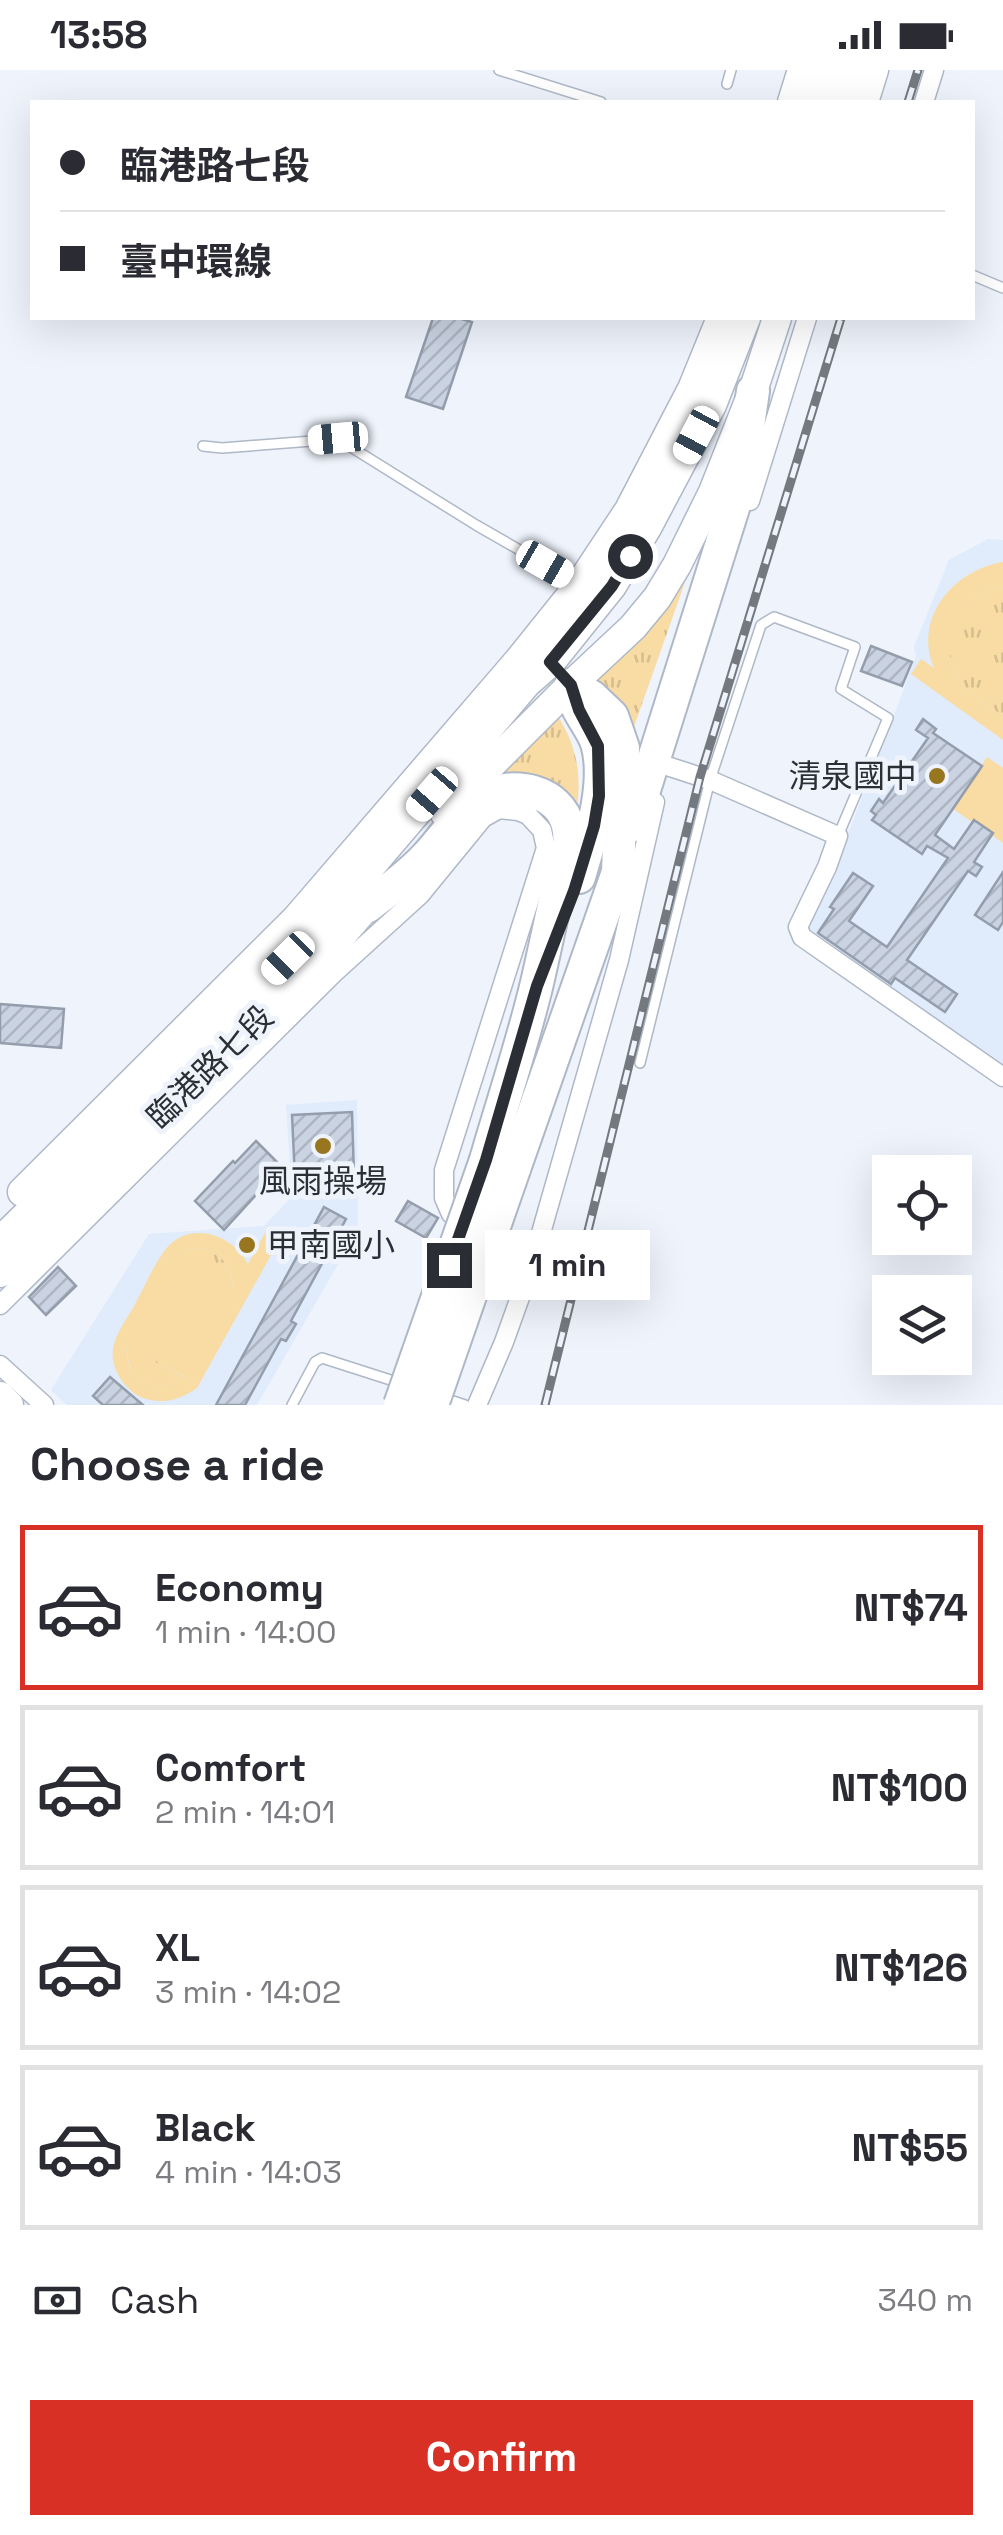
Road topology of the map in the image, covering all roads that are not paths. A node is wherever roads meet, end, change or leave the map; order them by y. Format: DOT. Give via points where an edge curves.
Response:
graph roads {
  1 [pos="499,70"];
  2 [pos="731,70"];
  3 [pos="802,70"];
  4 [pos="826,70"];
  5 [pos="850,70"];
  6 [pos="874,70"];
  7 [pos="934,70"];
  8 [pos="727,84"];
  9 [pos="595,100"];
  10 [pos="793,100"];
  11 [pos="817,100"];
  12 [pos="841,100"];
  13 [pos="865,100"];
  14 [pos="925,100"];
  15 [pos="975,276"];
  16 [pos="1003,288"];
  17 [pos="720,320"];
  18 [pos="745,320"];
  19 [pos="776,320"];
  20 [pos="806,320"];
  21 [pos="753,391"];
  22 [pos="202,446"];
  23 [pos="580,584"];
  24 [pos="561,674"];
  25 [pos="664,765"];
  26 [pos="710,780"];
  27 [pos="838,836"];
  28 [pos="618,872"];
  29 [pos="368,906"];
  30 [pos="305,926"];
  31 [pos="537,986"];
  32 [pos="640,1064"];
  33 [pos="1003,1077"];
  34 [pos="500,1164"];
  35 [pos="0,1214"];
  36 [pos="0,1241"];
  37 [pos="533,1261"];
  38 [pos="0,1273"];
  39 [pos="0,1305"];
  40 [pos="0,1366"];
  41 [pos="0,1396"];
  42 [pos="418,1398"];
  43 [pos="9,1405"];
  44 [pos="44,1405"];
  45 [pos="292,1405"];
  46 [pos="466,1405"];
  47 [pos="476,1405"];
  1 -- 9 [label="lane"];
  2 -- 8 [label="lane"];
  3 -- 10 [label="main road"];
  4 -- 11 [label="main road"];
  5 -- 12 [label="main road"];
  6 -- 13 [label="main road"];
  7 -- 14 [label="street"];
  15 -- 16 [label="lane"];
  17 -- 23 [label="main road, 臨港路七段" via="629,510"];
  18 -- 24 [label="main road, 臨港路七段" via="712,404"];
  19 -- 21 [label="main road, 臨港路七段"];
  20 -- 25 [label="street"];
  21 -- 24 [label="main road, 臨港路七段" via="668,582 633,627"];
  21 -- 28 [label="highway" via="740,489"];
  22 -- 23 [label="lane" via="338,438"];
  23 -- 30 [label="main road, 臨港路七段"];
  24 -- 28 [label="highway" via="612,716 623,748"];
  24 -- 29 [label="main road, 臨港路七段"];
  24 -- 30 [label="main road, 臨港路七段" via="527,683"];
  24 -- 31 [label="highway" via="598,746 599,796 574,891"];
  25 -- 26 [label="street"];
  25 -- 37 [label="street" via="619,960"];
  26 -- 27 [label="street"];
  26 -- 27 [label="lane" via="761,625 774,617 855,647 841,689 888,718"];
  26 -- 32 [label="lane"];
  27 -- 33 [label="street" via="798,927 802,937"];
  28 -- 34 [label="highway"];
  29 -- 31 [label="highway" via="424,860 483,797 510,789 538,793 564,816 569,855"];
  29 -- 38 [label="main road, 臨港路七段"];
  30 -- 35 [label="main road, 臨港路七段"];
  30 -- 36 [label="main road, 臨港路七段"];
  31 -- 34 [label="highway"];
  34 -- 42 [label="highway, bridge"];
  37 -- 39 [label="street" via="452,1214 444,1198 444,1170 546,848 536,822 518,810 499,809 483,818 420,895"];
  37 -- 47 [label="street"];
  40 -- 44 [label="street"];
  41 -- 43 [label="main road"];
  42 -- 45 [label="lane" via="322,1358"];
  42 -- 46 [label="lane"];
}
